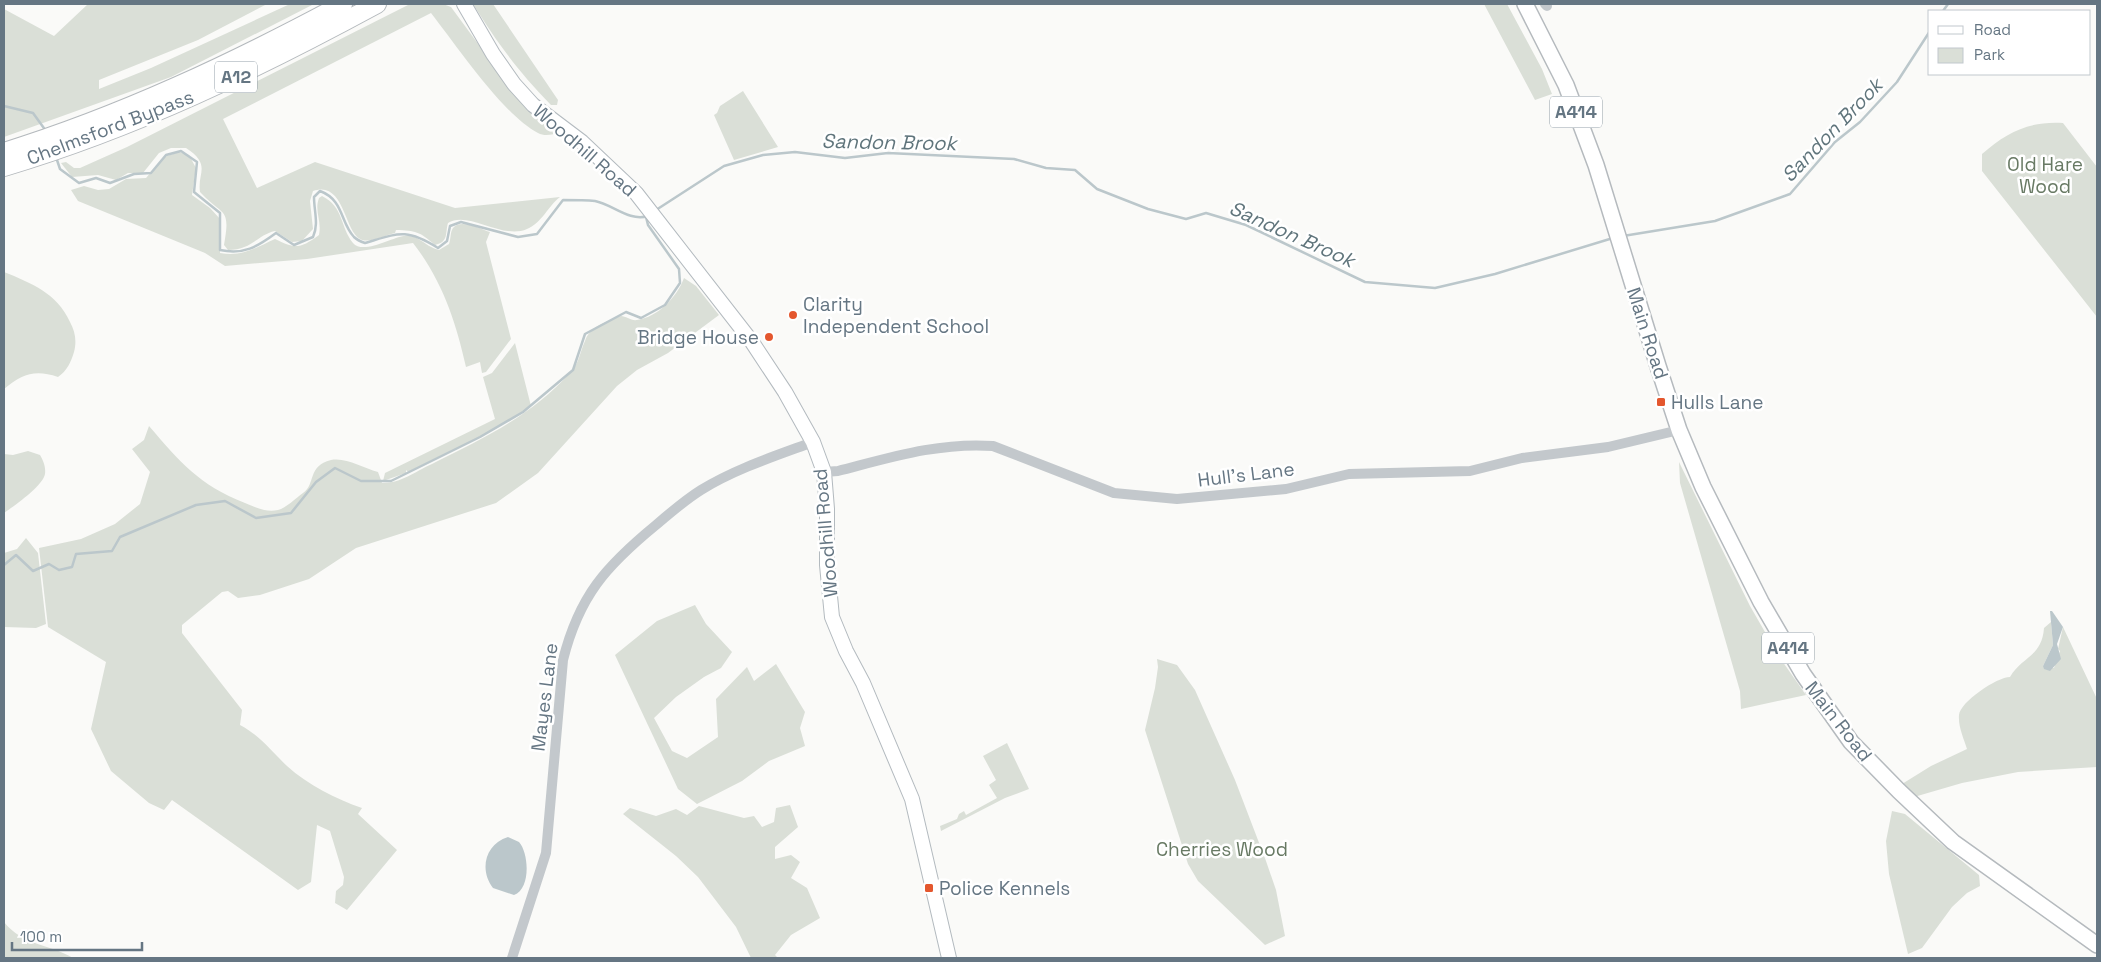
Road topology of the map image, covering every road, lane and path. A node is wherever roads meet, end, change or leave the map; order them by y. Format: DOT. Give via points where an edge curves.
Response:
graph roads {
  1 [pos="342,4"];
  2 [pos="377,4"];
  3 [pos="464,4"];
  4 [pos="1525,4"];
  5 [pos="86,132"];
  6 [pos="5,159"];
  7 [pos="1679,430"];
  8 [pos="813,442"];
  9 [pos="824,472"];
  10 [pos="2097,945"];
  11 [pos="512,958"];
  12 [pos="949,958"];
  1 -- 5 [label="highway, Chelmsford Bypass / A12"];
  2 -- 5 [label="highway, Chelmsford Bypass / A12" via="236,78"];
  3 -- 8 [label="street, Woodhill Road" via="492,54 514,84 533,105 582,142 636,193 652,213 752,342"];
  4 -- 7 [label="main road, Main Road / A414" via="1566,85 1596,165"];
  5 -- 6 [label="highway, Chelmsford Bypass / A12"];
  7 -- 9 [label="street, Hull's Lane" via="1470,470 1349,474 1286,489 1177,499 1114,493 1005,449 973,444 920,450"];
  7 -- 10 [label="main road, Main Road / A414" via="1703,487 1762,602 1803,674 1851,742 1953,842"];
  8 -- 9 [label="street, Woodhill Road"];
  8 -- 11 [label="street, Mayes Lane" via="701,490 614,562 580,609 563,660 546,853"];
  9 -- 12 [label="street, Woodhill Road" via="832,617 912,799"];
}
